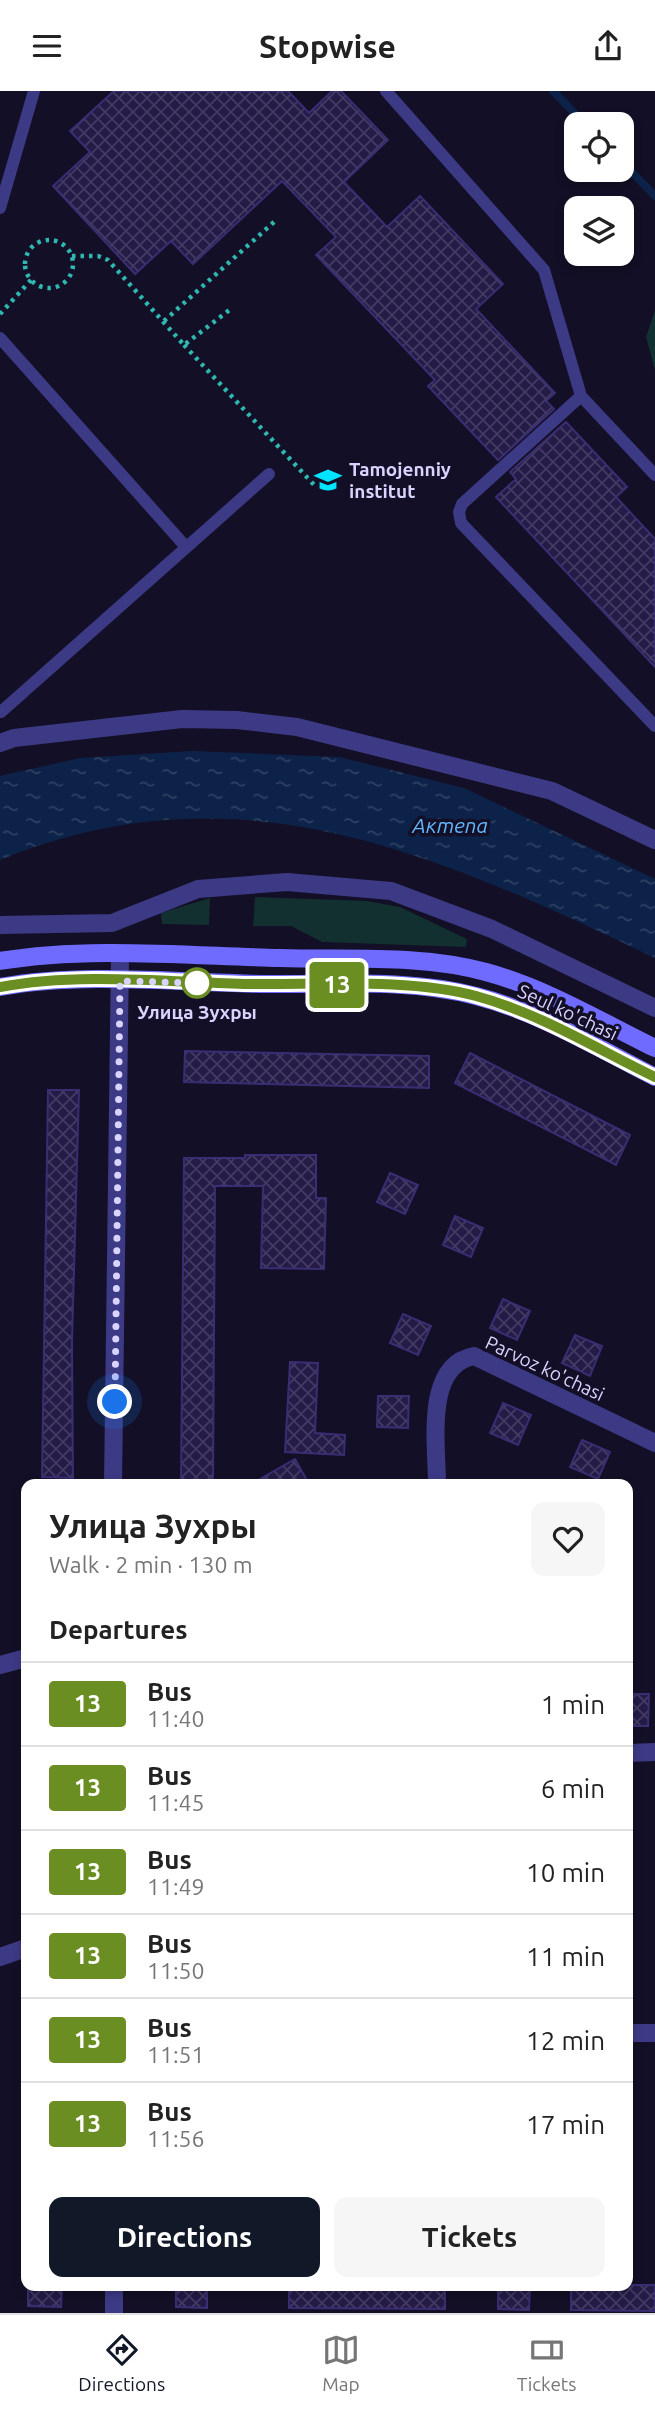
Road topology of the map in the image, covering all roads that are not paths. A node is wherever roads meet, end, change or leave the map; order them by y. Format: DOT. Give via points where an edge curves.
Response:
graph roads {
  1 [pos="34,91"];
  2 [pos="386,91"];
  3 [pos="0,208"];
  4 [pos="0,338"];
  5 [pos="581,396"];
  6 [pos="269,474"];
  7 [pos="655,474"];
  8 [pos="186,547"];
  9 [pos="0,711"];
  10 [pos="655,726"];
  11 [pos="0,743"];
  12 [pos="655,840"];
  13 [pos="0,925"];
  14 [pos="120,955"];
  15 [pos="0,961"];
  16 [pos="120,981"];
  17 [pos="0,987"];
  18 [pos="655,1008"];
  19 [pos="655,1048"];
  20 [pos="655,1077"];
  21 [pos="655,1443"];
  22 [pos="113,1479"];
  23 [pos="437,1479"];
  24 [pos="21,1659"];
  25 [pos="0,1665"];
  26 [pos="655,1752"];
  27 [pos="633,1753"];
  28 [pos="21,1950"];
  29 [pos="0,1957"];
  30 [pos="633,2033"];
  31 [pos="655,2033"];
  32 [pos="114,2291"];
  33 [pos="114,2313"];
  1 -- 3 [label="lane"];
  2 -- 5 [label="lane" via="544,270"];
  4 -- 8 [label="lane"];
  5 -- 7 [label="lane"];
  5 -- 10 [label="lane" via="462,504 460,523"];
  6 -- 8 [label="lane"];
  8 -- 9 [label="lane"];
  11 -- 12 [label="street" via="182,719 297,727 552,791"];
  13 -- 18 [label="street" via="112,923 198,889 286,882 391,891 492,929"];
  14 -- 15 [label="main road, Seul ko'chasi"];
  14 -- 16 [label="street"];
  14 -- 19 [label="main road, Seul ko'chasi" via="393,961 471,969 530,988"];
  16 -- 17 [label="main road, Seul ko'chasi"];
  16 -- 20 [label="main road, Seul ko'chasi" via="388,986 465,993 524,1013"];
  16 -- 22 [label="street"];
  21 -- 23 [label="street, Parvoz ko'chasi" via="474,1356 460,1358 437,1397"];
  24 -- 25 [label="street"];
  26 -- 27 [label="street"];
  28 -- 29 [label="street"];
  30 -- 31 [label="street"];
  32 -- 33 [label="street"];
}
